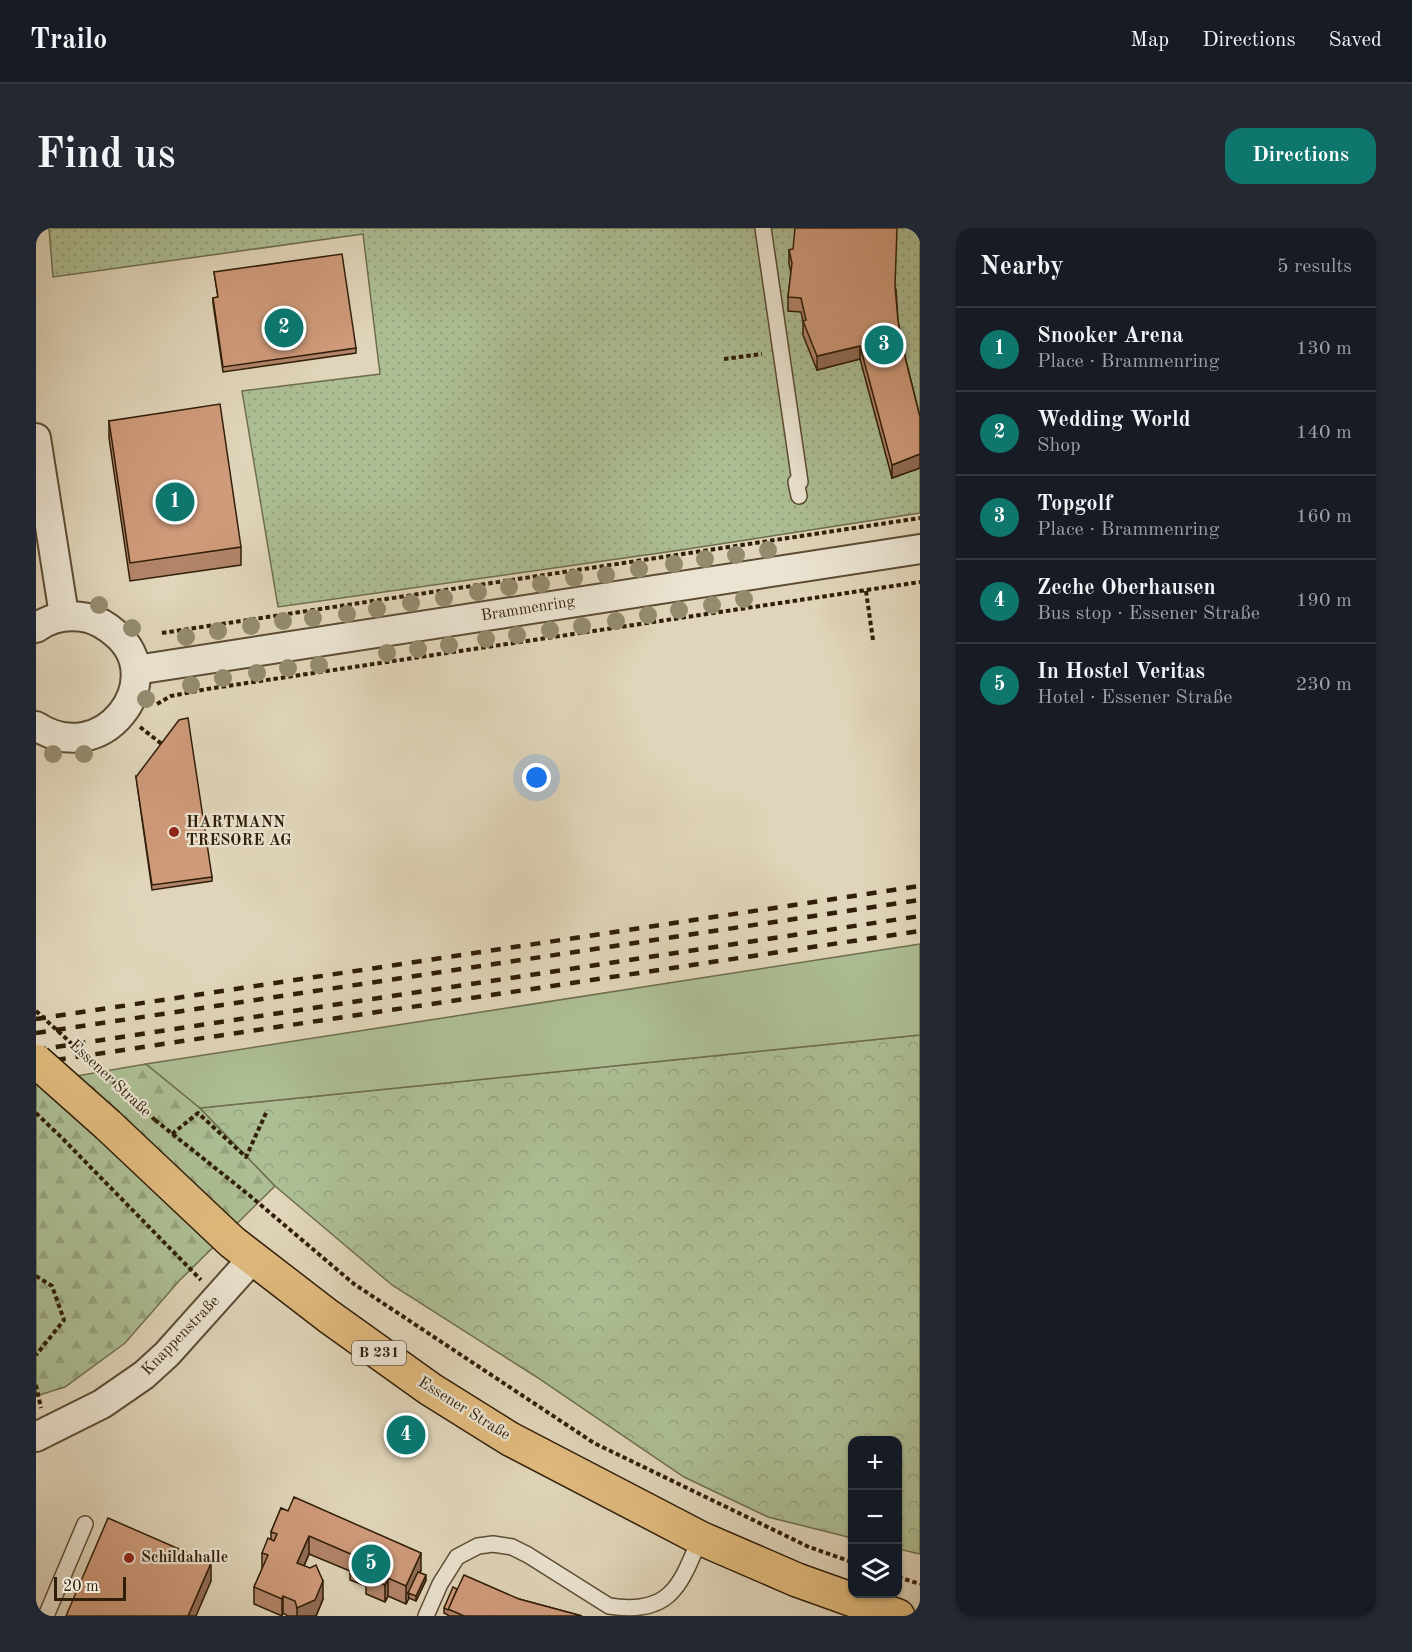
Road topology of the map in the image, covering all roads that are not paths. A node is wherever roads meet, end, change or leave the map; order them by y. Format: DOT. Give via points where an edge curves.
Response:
graph roads {
  1 [pos="763,228"];
  2 [pos="36,438"];
  3 [pos="799,496"];
  4 [pos="920,549"];
  5 [pos="64,615"];
  6 [pos="36,628"];
  7 [pos="136,670"];
  8 [pos="36,726"];
  9 [pos="36,1060"];
  10 [pos="253,1258"];
  11 [pos="36,1437"];
  12 [pos="84,1524"];
  13 [pos="700,1539"];
  14 [pos="46,1616"];
  15 [pos="426,1616"];
  16 [pos="898,1616"];
  1 -- 3 [label="lane"];
  2 -- 5 [label="street"];
  4 -- 7 [label="street, Brammenring"];
  5 -- 6 [label="street"];
  5 -- 7 [label="street" via="94,620 108,628 128,646"];
  7 -- 8 [label="street" via="130,700 115,722 101,731 73,739"];
  9 -- 10 [label="main road, Essener Straße / B 231, bridge"];
  10 -- 11 [label="street, Knappenstraße" via="144,1376 102,1404"];
  10 -- 13 [label="main road, Essener Straße / B 231" via="430,1389 510,1438"];
  12 -- 14 [label="lane"];
  13 -- 15 [label="lane" via="678,1590 664,1607 644,1615 609,1606 528,1555 493,1544 478,1546 457,1557"];
  13 -- 16 [label="main road, Essener Straße / B 231" via="797,1580"];
}
